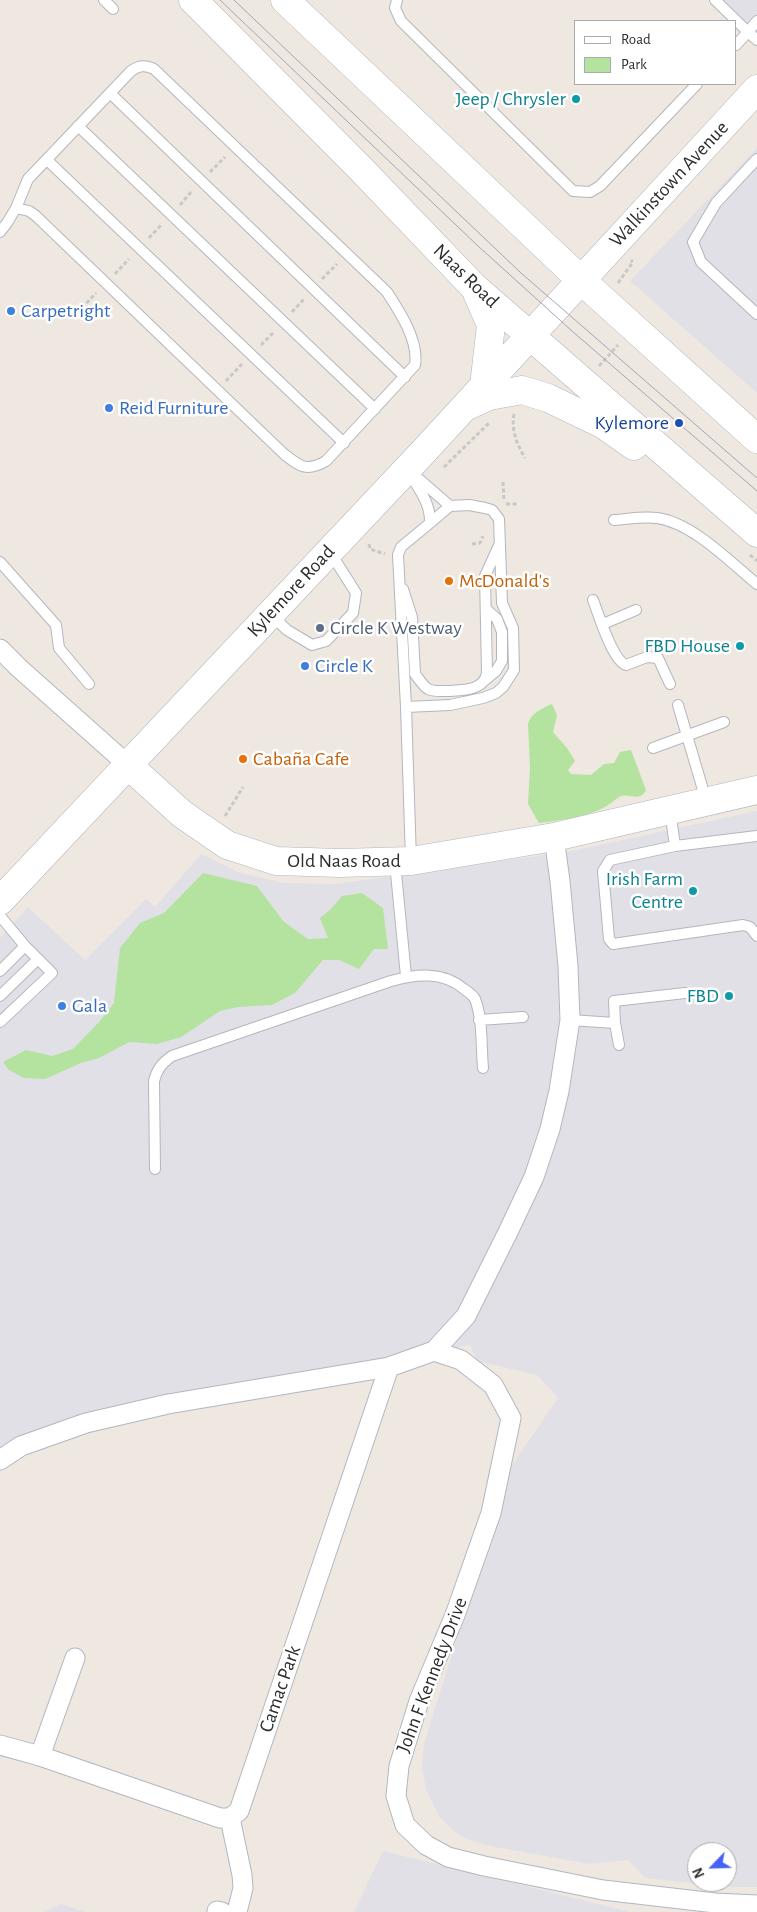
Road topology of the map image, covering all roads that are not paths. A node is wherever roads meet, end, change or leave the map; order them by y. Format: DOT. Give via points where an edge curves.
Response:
graph roads {
  1 [pos="104,0"];
  2 [pos="193,0"];
  3 [pos="285,0"];
  4 [pos="397,0"];
  5 [pos="715,0"];
  6 [pos="113,10"];
  7 [pos="736,20"];
  8 [pos="737,21"];
  9 [pos="757,21"];
  10 [pos="748,32"];
  11 [pos="757,40"];
  12 [pos="737,44"];
  13 [pos="696,85"];
  14 [pos="757,89"];
  15 [pos="110,94"];
  16 [pos="78,126"];
  17 [pos="757,159"];
  18 [pos="47,160"];
  19 [pos="16,208"];
  20 [pos="0,232"];
  21 [pos="580,280"];
  22 [pos="473,286"];
  23 [pos="757,314"];
  24 [pos="530,335"];
  25 [pos="406,377"];
  26 [pos="484,386"];
  27 [pos="463,408"];
  28 [pos="374,409"];
  29 [pos="757,440"];
  30 [pos="344,443"];
  31 [pos="406,469"];
  32 [pos="450,506"];
  33 [pos="614,520"];
  34 [pos="430,523"];
  35 [pos="752,538"];
  36 [pos="500,542"];
  37 [pos="329,552"];
  38 [pos="0,562"];
  39 [pos="399,576"];
  40 [pos="757,584"];
  41 [pos="594,600"];
  42 [pos="487,610"];
  43 [pos="636,610"];
  44 [pos="270,614"];
  45 [pos="603,624"];
  46 [pos="0,649"];
  47 [pos="484,681"];
  48 [pos="89,684"];
  49 [pos="670,684"];
  50 [pos="678,705"];
  51 [pos="406,707"];
  52 [pos="724,722"];
  53 [pos="687,736"];
  54 [pos="653,748"];
  55 [pos="128,765"];
  56 [pos="757,790"];
  57 [pos="706,801"];
  58 [pos="670,809"];
  59 [pos="757,836"];
  60 [pos="554,837"];
  61 [pos="676,846"];
  62 [pos="403,862"];
  63 [pos="0,901"];
  64 [pos="0,916"];
  65 [pos="757,936"];
  66 [pos="25,946"];
  67 [pos="38,959"];
  68 [pos="0,971"];
  69 [pos="406,976"];
  70 [pos="685,993"];
  71 [pos="0,996"];
  72 [pos="523,1017"];
  73 [pos="479,1020"];
  74 [pos="570,1020"];
  75 [pos="0,1022"];
  76 [pos="615,1024"];
  77 [pos="619,1045"];
  78 [pos="483,1068"];
  79 [pos="155,1169"];
  80 [pos="434,1351"];
  81 [pos="389,1367"];
  82 [pos="0,1460"];
  83 [pos="75,1658"];
  84 [pos="0,1745"];
  85 [pos="40,1756"];
  86 [pos="230,1818"];
  87 [pos="757,1906"];
  88 [pos="237,1912"];
  1 -- 6 [label="lane"];
  2 -- 22 [label="main road, Naas Road"];
  3 -- 21 [label="main road"];
  4 -- 13 [label="lane" via="395,8 401,21 573,191 590,192 600,186"];
  5 -- 7 [label="lane"];
  8 -- 10 [label="lane"];
  9 -- 10 [label="lane"];
  10 -- 11 [label="lane"];
  10 -- 12 [label="lane"];
  14 -- 21 [label="main road, Walkinstown Avenue"];
  15 -- 16 [label="lane"];
  15 -- 25 [label="lane"];
  15 -- 25 [label="lane" via="138,66 154,69 387,292 416,350 415,365"];
  16 -- 18 [label="lane"];
  16 -- 28 [label="lane"];
  17 -- 23 [label="lane" via="716,204 693,242 701,262"];
  18 -- 19 [label="lane" via="28,179"];
  18 -- 30 [label="lane"];
  19 -- 20 [label="lane"];
  19 -- 30 [label="lane" via="36,216 297,464 306,468 317,467"];
  21 -- 24 [label="main road, Kylemore Road"];
  21 -- 29 [label="main road"];
  22 -- 24 [label="main road, Naas Road"];
  22 -- 26 [label="main road" via="492,325"];
  24 -- 26 [label="main road, Kylemore Road"];
  24 -- 35 [label="main road, Naas Road"];
  25 -- 28 [label="lane"];
  26 -- 27 [label="main road, Kylemore Road"];
  27 -- 31 [label="main road, Kylemore Road"];
  27 -- 35 [label="main road" via="490,396 522,390 548,398 604,424"];
  28 -- 30 [label="lane"];
  31 -- 32 [label="lane"];
  31 -- 34 [label="lane" via="426,502"];
  31 -- 37 [label="main road, Kylemore Road"];
  32 -- 34 [label="lane"];
  32 -- 36 [label="lane" via="492,510 499,519"];
  33 -- 40 [label="lane" via="656,518 670,521 713,548"];
  34 -- 39 [label="lane" via="399,551"];
  36 -- 42 [label="lane" via="485,576"];
  36 -- 51 [label="lane" via="502,603 513,628 514,670 509,680 496,692 476,700"];
  37 -- 44 [label="main road, Kylemore Road"];
  37 -- 44 [label="lane" via="356,593 354,613 326,641 312,645 287,630"];
  38 -- 48 [label="lane" via="56,625 59,648"];
  39 -- 47 [label="lane" via="412,616 415,674 418,679 428,689 436,691 468,690"];
  39 -- 51 [label="lane"];
  41 -- 45 [label="lane"];
  42 -- 47 [label="lane"];
  42 -- 47 [label="lane" via="497,619 502,632 502,661 500,668"];
  43 -- 45 [label="lane"];
  44 -- 55 [label="main road, Kylemore Road"];
  45 -- 49 [label="lane" via="622,664 647,657 658,658"];
  46 -- 55 [label="street, Old Naas Road"];
  50 -- 53 [label="lane"];
  51 -- 62 [label="lane"];
  52 -- 53 [label="lane"];
  53 -- 54 [label="lane"];
  53 -- 57 [label="lane"];
  55 -- 62 [label="main road, Old Naas Road" via="182,814 227,846 276,861"];
  55 -- 63 [label="main road, Kylemore Road"];
  56 -- 57 [label="main road, Old Naas Road"];
  57 -- 58 [label="main road, Old Naas Road"];
  58 -- 60 [label="main road, Old Naas Road"];
  58 -- 61 [label="lane"];
  59 -- 61 [label="lane"];
  60 -- 62 [label="main road, Old Naas Road"];
  60 -- 74 [label="street" via="568,966"];
  61 -- 65 [label="lane" via="610,860 603,871 609,939 613,944 743,925 750,927"];
  62 -- 69 [label="lane"];
  64 -- 66 [label="lane"];
  66 -- 67 [label="lane"];
  66 -- 68 [label="lane"];
  67 -- 71 [label="lane"];
  67 -- 75 [label="lane" via="52,973"];
  69 -- 73 [label="lane" via="424,974 461,986 474,997"];
  69 -- 79 [label="lane" via="172,1056 162,1063 154,1081"];
  70 -- 76 [label="lane" via="614,1001"];
  72 -- 73 [label="lane"];
  73 -- 78 [label="lane"];
  74 -- 76 [label="lane"];
  74 -- 80 [label="street" via="555,1110 534,1178 466,1316"];
  76 -- 77 [label="lane"];
  80 -- 81 [label="street"];
  80 -- 87 [label="street, John F Kennedy Drive" via="461,1360 493,1385 511,1418 491,1513 455,1615 419,1701 399,1766 396,1796 404,1825 426,1845 448,1857 484,1866 603,1890"];
  81 -- 82 [label="street" via="168,1404 86,1423 21,1446"];
  81 -- 86 [label="street, Camac Park" via="239,1811"];
  83 -- 85 [label="street"];
  84 -- 85 [label="street"];
  85 -- 86 [label="street" via="220,1818"];
  86 -- 88 [label="street" via="243,1888"];
}
